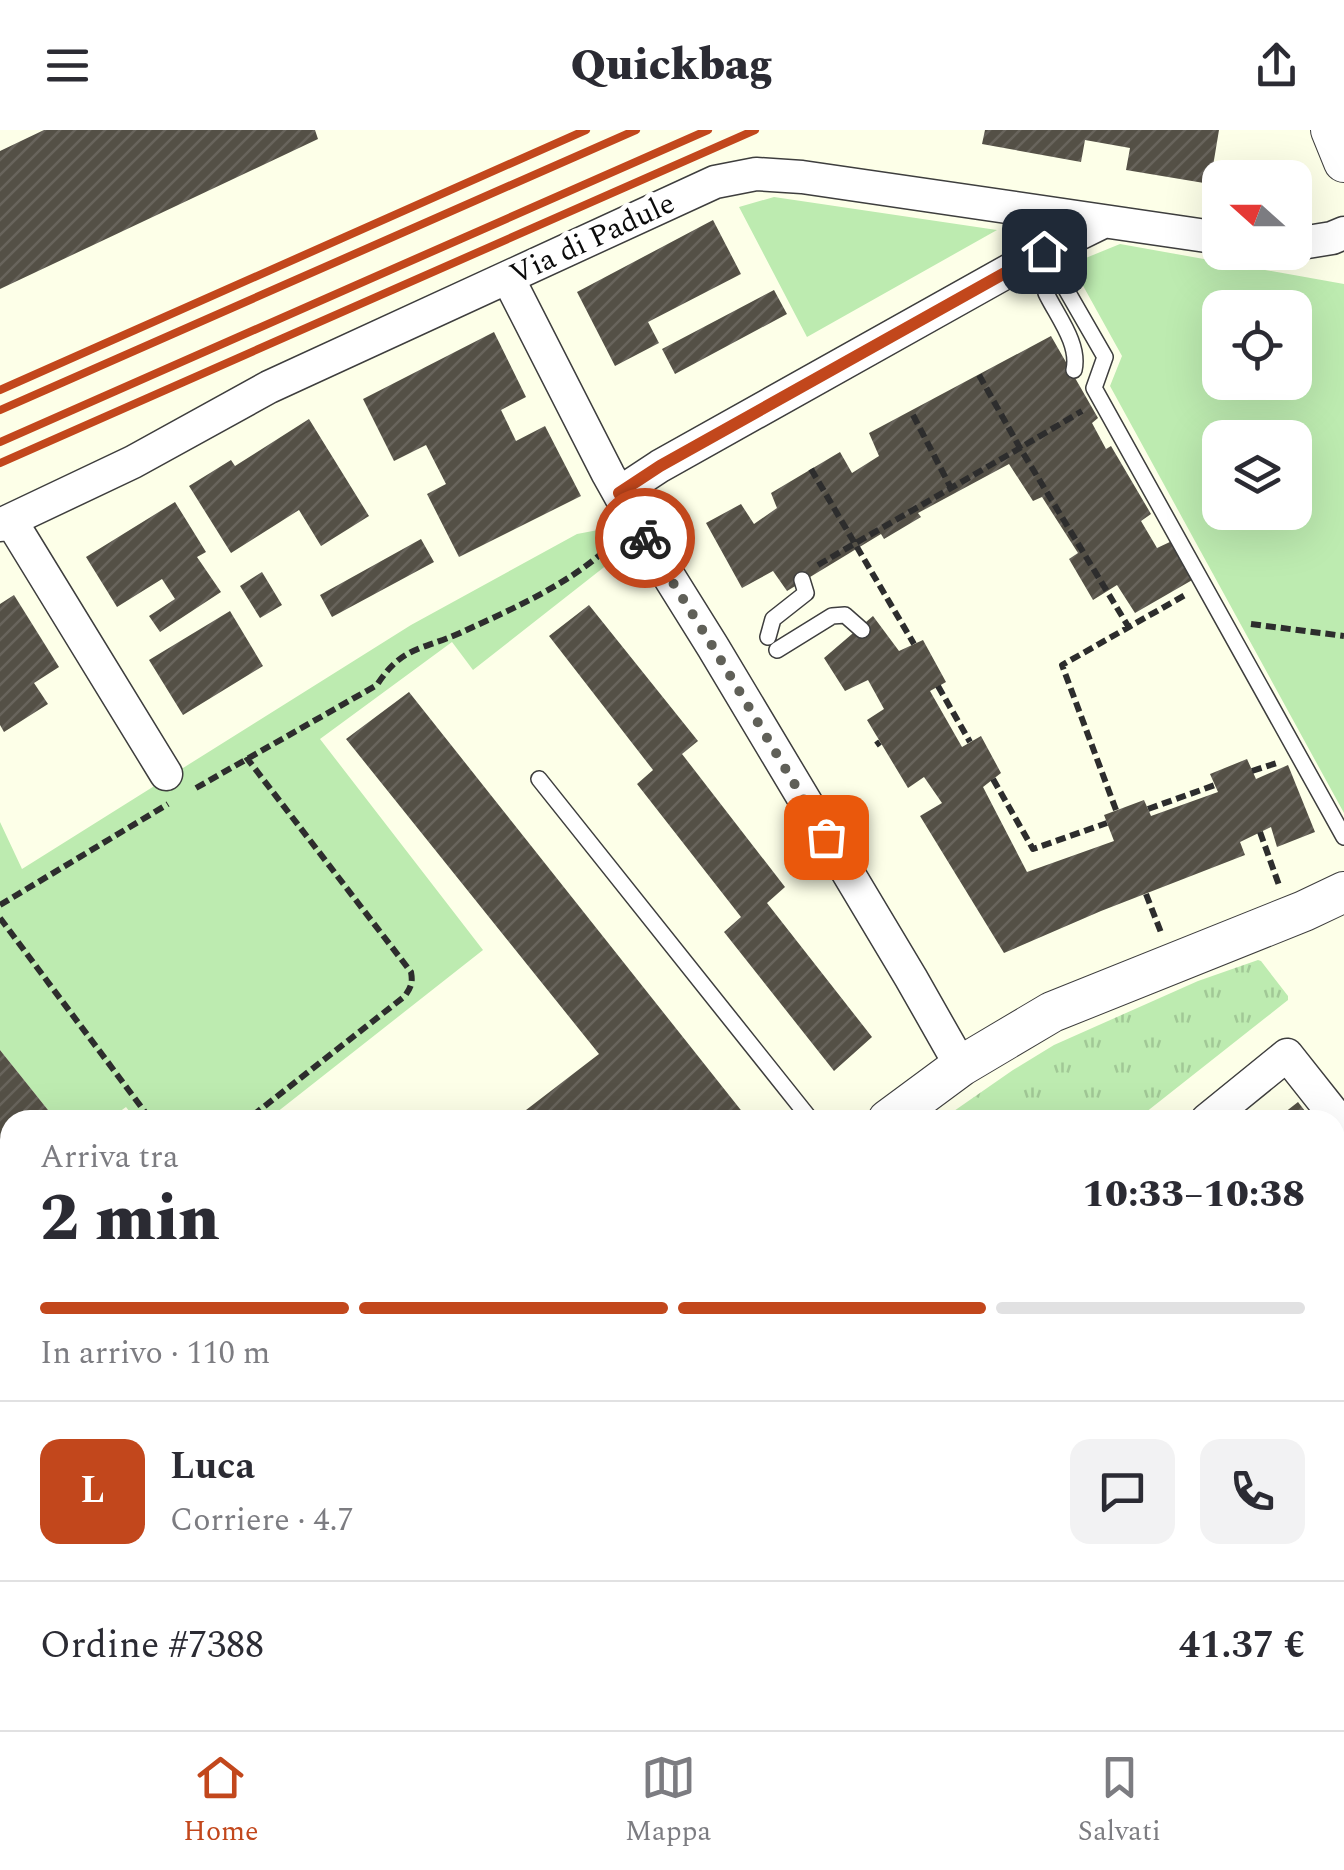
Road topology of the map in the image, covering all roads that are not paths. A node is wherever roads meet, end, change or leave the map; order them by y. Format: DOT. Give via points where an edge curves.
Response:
graph roads {
  1 [pos="1331,130"];
  2 [pos="1344,162"];
  3 [pos="1102,222"];
  4 [pos="1344,233"];
  5 [pos="1202,236"];
  6 [pos="1312,242"];
  7 [pos="1312,249"];
  8 [pos="1044,251"];
  9 [pos="1344,256"];
  10 [pos="508,278"];
  11 [pos="1046,294"];
  12 [pos="1074,370"];
  13 [pos="627,507"];
  14 [pos="6,523"];
  15 [pos="806,574"];
  16 [pos="862,630"];
  17 [pos="166,774"];
  18 [pos="539,779"];
  19 [pos="1344,837"];
  20 [pos="1344,892"];
  21 [pos="1344,903"];
  22 [pos="1294,904"];
  23 [pos="961,1066"];
  24 [pos="802,1110"];
  25 [pos="902,1110"];
  26 [pos="1219,1110"];
  27 [pos="1331,1110"];
  1 -- 2 [label="street"];
  3 -- 5 [label="street, Via di Padule"];
  3 -- 8 [label="street"];
  3 -- 10 [label="street, Via di Padule" via="756,174 704,186"];
  4 -- 6 [label="street"];
  7 -- 9 [label="street"];
  8 -- 13 [label="street" via="660,466"];
  8 -- 19 [label="lane" via="1106,357 1094,388 1100,400"];
  10 -- 13 [label="street"];
  10 -- 14 [label="street, Via di Padule" via="269,387"];
  11 -- 12 [label="lane" via="1072,344"];
  13 -- 23 [label="street"];
  14 -- 17 [label="street, Via di Padule"];
  15 -- 16 [label="lane" via="806,593 773,619 772,643 832,616 846,616"];
  18 -- 24 [label="lane"];
  20 -- 22 [label="street"];
  21 -- 22 [label="street"];
  22 -- 23 [label="street" via="1052,1012"];
  23 -- 25 [label="street"];
  26 -- 27 [label="street" via="1288,1055"];
}
